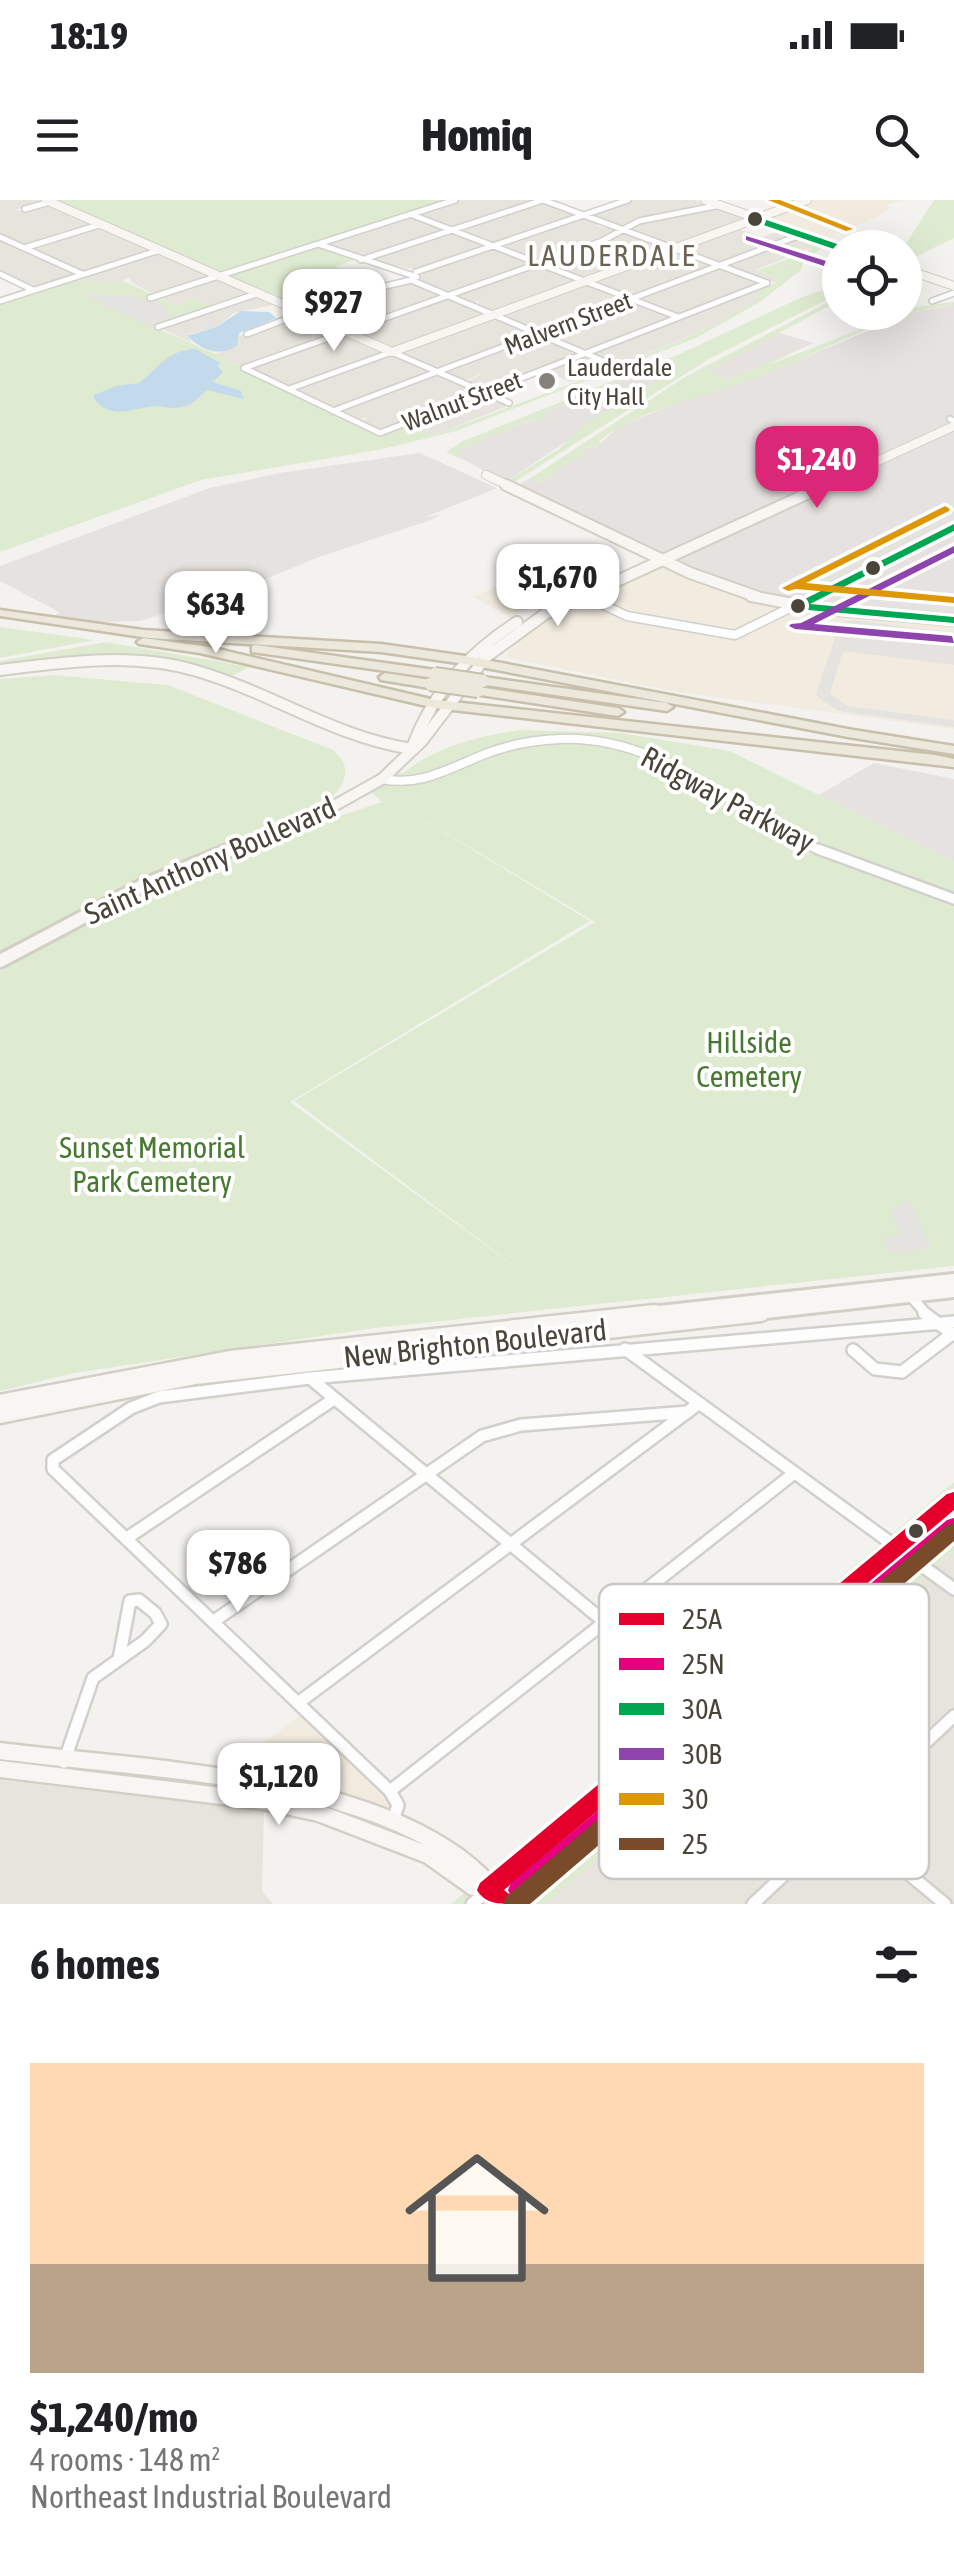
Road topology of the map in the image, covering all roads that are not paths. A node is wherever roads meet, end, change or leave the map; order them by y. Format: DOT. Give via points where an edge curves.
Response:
graph roads {
  1 [pos="455,200"];
  2 [pos="543,200"];
  3 [pos="628,200"];
  4 [pos="705,200"];
  5 [pos="807,200"];
  6 [pos="48,201"];
  7 [pos="720,205"];
  8 [pos="25,209"];
  9 [pos="410,214"];
  10 [pos="584,215"];
  11 [pos="757,218"];
  12 [pos="102,224"];
  13 [pos="450,230"];
  14 [pos="622,230"];
  15 [pos="800,233"];
  16 [pos="0,236"];
  17 [pos="822,241"];
  18 [pos="318,244"];
  19 [pos="493,246"];
  20 [pos="24,248"];
  21 [pos="674,249"];
  22 [pos="160,250"];
  23 [pos="361,260"];
  24 [pos="539,263"];
  25 [pos="720,266"];
  26 [pos="416,272"];
  27 [pos="0,274"];
  28 [pos="82,274"];
  29 [pos="219,276"];
  30 [pos="922,276"];
  31 [pos="410,280"];
  32 [pos="586,281"];
  33 [pos="954,288"];
  34 [pos="33,290"];
  35 [pos="259,294"];
  36 [pos="447,296"];
  37 [pos="150,298"];
  38 [pos="632,299"];
  39 [pos="0,300"];
  40 [pos="932,300"];
  41 [pos="298,312"];
  42 [pos="493,315"];
  43 [pos="680,317"];
  44 [pos="158,327"];
  45 [pos="346,332"];
  46 [pos="247,334"];
  47 [pos="538,334"];
  48 [pos="392,352"];
  49 [pos="586,354"];
  50 [pos="610,364"];
  51 [pos="438,372"];
  52 [pos="288,389"];
  53 [pos="485,392"];
  54 [pos="510,403"];
  55 [pos="333,411"];
  56 [pos="953,421"];
  57 [pos="488,476"];
  58 [pos="954,527"];
  59 [pos="658,558"];
  60 [pos="580,594"];
  61 [pos="797,606"];
  62 [pos="0,613"];
  63 [pos="0,622"];
  64 [pos="954,622"];
  65 [pos="50,624"];
  66 [pos="144,633"];
  67 [pos="201,650"];
  68 [pos="465,660"];
  69 [pos="481,663"];
  70 [pos="0,670"];
  71 [pos="432,679"];
  72 [pos="480,686"];
  73 [pos="442,704"];
  74 [pos="854,734"];
  75 [pos="412,749"];
  76 [pos="954,750"];
  77 [pos="935,759"];
  78 [pos="954,763"];
  79 [pos="382,779"];
  80 [pos="954,899"];
  81 [pos="0,960"];
  82 [pos="954,1280"];
  83 [pos="906,1290"];
  84 [pos="954,1291"];
  85 [pos="936,1324"];
  86 [pos="954,1331"];
  87 [pos="625,1349"];
  88 [pos="853,1350"];
  89 [pos="310,1378"];
  90 [pos="334,1399"];
  91 [pos="144,1402"];
  92 [pos="0,1404"];
  93 [pos="693,1408"];
  94 [pos="0,1415"];
  95 [pos="50,1464"];
  96 [pos="425,1474"];
  97 [pos="793,1474"];
  98 [pos="954,1499"];
  99 [pos="954,1530"];
  100 [pos="127,1538"];
  101 [pos="512,1546"];
  102 [pos="897,1547"];
  103 [pos="916,1562"];
  104 [pos="653,1584"];
  105 [pos="853,1584"];
  106 [pos="890,1584"];
  107 [pos="954,1589"];
  108 [pos="599,1617"];
  109 [pos="214,1621"];
  110 [pos="599,1627"];
  111 [pos="120,1658"];
  112 [pos="298,1703"];
  113 [pos="954,1716"];
  114 [pos="929,1740"];
  115 [pos="0,1751"];
  116 [pos="62,1768"];
  117 [pos="0,1769"];
  118 [pos="394,1794"];
  119 [pos="599,1797"];
  120 [pos="387,1827"];
  121 [pos="599,1832"];
  122 [pos="781,1879"];
  123 [pos="916,1879"];
  124 [pos="488,1890"];
  125 [pos="472,1904"];
  126 [pos="505,1904"];
  127 [pos="514,1904"];
  128 [pos="753,1904"];
  129 [pos="945,1904"];
  1 -- 9 [label="street"];
  2 -- 10 [label="street"];
  2 -- 13 [label="street"];
  3 -- 10 [label="street"];
  4 -- 7 [label="main road"];
  5 -- 11 [label="main road"];
  6 -- 8 [label="street"];
  6 -- 12 [label="main road"];
  7 -- 11 [label="main road"];
  7 -- 14 [label="street"];
  9 -- 13 [label="street"];
  9 -- 18 [label="street"];
  10 -- 14 [label="street"];
  10 -- 19 [label="street"];
  11 -- 15 [label="main road"];
  11 -- 21 [label="main road"];
  12 -- 20 [label="street"];
  12 -- 22 [label="main road"];
  13 -- 19 [label="street"];
  13 -- 23 [label="street"];
  14 -- 21 [label="street"];
  14 -- 24 [label="street"];
  15 -- 17 [label="main road"];
  15 -- 25 [label="street, Malvern Street"];
  16 -- 20 [label="street"];
  18 -- 23 [label="street"];
  18 -- 29 [label="street"];
  19 -- 24 [label="street"];
  19 -- 26 [label="street"];
  20 -- 28 [label="street"];
  21 -- 25 [label="street"];
  21 -- 32 [label="main road"];
  22 -- 28 [label="street"];
  22 -- 29 [label="main road"];
  23 -- 26 [label="street"];
  24 -- 32 [label="street"];
  24 -- 36 [label="street"];
  25 -- 38 [label="street, Malvern Street"];
  25 -- 43 [label="street, Walnut Street" via="767,284"];
  26 -- 31 [label="street"];
  27 -- 34 [label="street"];
  28 -- 34 [label="street"];
  29 -- 35 [label="main road"];
  29 -- 37 [label="street"];
  30 -- 33 [label="main road"];
  31 -- 36 [label="street"];
  31 -- 41 [label="street"];
  32 -- 38 [label="street"];
  32 -- 42 [label="main road"];
  33 -- 40 [label="street"];
  34 -- 39 [label="street"];
  35 -- 41 [label="main road"];
  35 -- 44 [label="street"];
  36 -- 42 [label="street"];
  36 -- 45 [label="street"];
  38 -- 43 [label="street"];
  38 -- 47 [label="street, Malvern Street"];
  41 -- 45 [label="main road"];
  41 -- 46 [label="street"];
  42 -- 47 [label="street"];
  42 -- 48 [label="main road"];
  43 -- 49 [label="street, Walnut Street"];
  45 -- 48 [label="main road"];
  45 -- 52 [label="street" via="244,368"];
  47 -- 49 [label="street"];
  47 -- 51 [label="street, Malvern Street"];
  48 -- 51 [label="street"];
  48 -- 52 [label="street"];
  49 -- 50 [label="street"];
  49 -- 53 [label="street, Walnut Street"];
  51 -- 53 [label="street"];
  51 -- 55 [label="street, Malvern Street"];
  52 -- 55 [label="street"];
  53 -- 54 [label="street"];
  53 -- 55 [label="street, Walnut Street" via="380,433"];
  56 -- 59 [label="main road"];
  57 -- 59 [label="main road"];
  58 -- 61 [label="street"];
  59 -- 60 [label="main road"];
  59 -- 61 [label="main road" via="718,587"];
  60 -- 61 [label="street" via="627,616 730,635"];
  60 -- 68 [label="main road, Saint Anthony Boulevard" via="499,632"];
  60 -- 69 [label="main road, Saint Anthony Boulevard" via="524,626"];
  61 -- 64 [label="main road"];
  62 -- 65 [label="highway"];
  63 -- 65 [label="highway"];
  65 -- 66 [label="highway"];
  65 -- 67 [label="highway"];
  66 -- 68 [label="highway"];
  66 -- 71 [label="highway"];
  67 -- 71 [label="highway"];
  67 -- 73 [label="highway"];
  68 -- 69 [label="highway"];
  68 -- 73 [label="main road, Saint Anthony Boulevard"];
  69 -- 73 [label="main road, Saint Anthony Boulevard"];
  69 -- 74 [label="highway"];
  70 -- 75 [label="main road" via="88,660 164,664 224,681 356,739"];
  71 -- 72 [label="highway, bridge"];
  72 -- 74 [label="highway"];
  72 -- 77 [label="highway"];
  73 -- 75 [label="main road, Saint Anthony Boulevard"];
  73 -- 77 [label="highway"];
  74 -- 76 [label="highway"];
  75 -- 79 [label="main road, Saint Anthony Boulevard"];
  77 -- 78 [label="highway"];
  79 -- 80 [label="street, Ridgway Parkway" via="414,781 532,741 618,743 697,775 807,844"];
  79 -- 81 [label="main road, Saint Anthony Boulevard" via="323,812 144,885"];
  82 -- 83 [label="main road, New Brighton Boulevard"];
  83 -- 84 [label="main road, New Brighton Boulevard"];
  83 -- 85 [label="street"];
  83 -- 92 [label="main road, New Brighton Boulevard" via="230,1359"];
  83 -- 94 [label="main road, New Brighton Boulevard" via="196,1376"];
  85 -- 86 [label="street, New Brighton Boulevard"];
  85 -- 87 [label="street, New Brighton Boulevard"];
  86 -- 88 [label="street" via="902,1372 874,1370"];
  87 -- 89 [label="street, New Brighton Boulevard"];
  87 -- 93 [label="street"];
  89 -- 90 [label="street"];
  89 -- 91 [label="street, New Brighton Boulevard"];
  90 -- 96 [label="street"];
  90 -- 100 [label="street"];
  91 -- 95 [label="street"];
  93 -- 96 [label="street" via="501,1430"];
  93 -- 97 [label="street"];
  93 -- 101 [label="street"];
  95 -- 100 [label="street"];
  96 -- 101 [label="street"];
  96 -- 109 [label="street"];
  97 -- 102 [label="street"];
  97 -- 104 [label="street"];
  98 -- 102 [label="street"];
  99 -- 103 [label="street"];
  100 -- 109 [label="street"];
  101 -- 108 [label="street"];
  101 -- 112 [label="street"];
  102 -- 103 [label="street"];
  102 -- 105 [label="street"];
  103 -- 106 [label="street"];
  103 -- 107 [label="street"];
  109 -- 112 [label="street"];
  110 -- 118 [label="street"];
  111 -- 111 [label="street" via="130,1602 140,1600 161,1624"];
  111 -- 116 [label="street" via="92,1678"];
  112 -- 118 [label="street"];
  113 -- 114 [label="street"];
  115 -- 116 [label="main road"];
  116 -- 117 [label="main road"];
  116 -- 120 [label="main road"];
  118 -- 120 [label="street"];
  119 -- 124 [label="street"];
  120 -- 124 [label="main road" via="462,1861 484,1878"];
  121 -- 127 [label="street"];
  122 -- 128 [label="street"];
  123 -- 129 [label="street"];
  124 -- 125 [label="street"];
  124 -- 126 [label="main road"];
}
